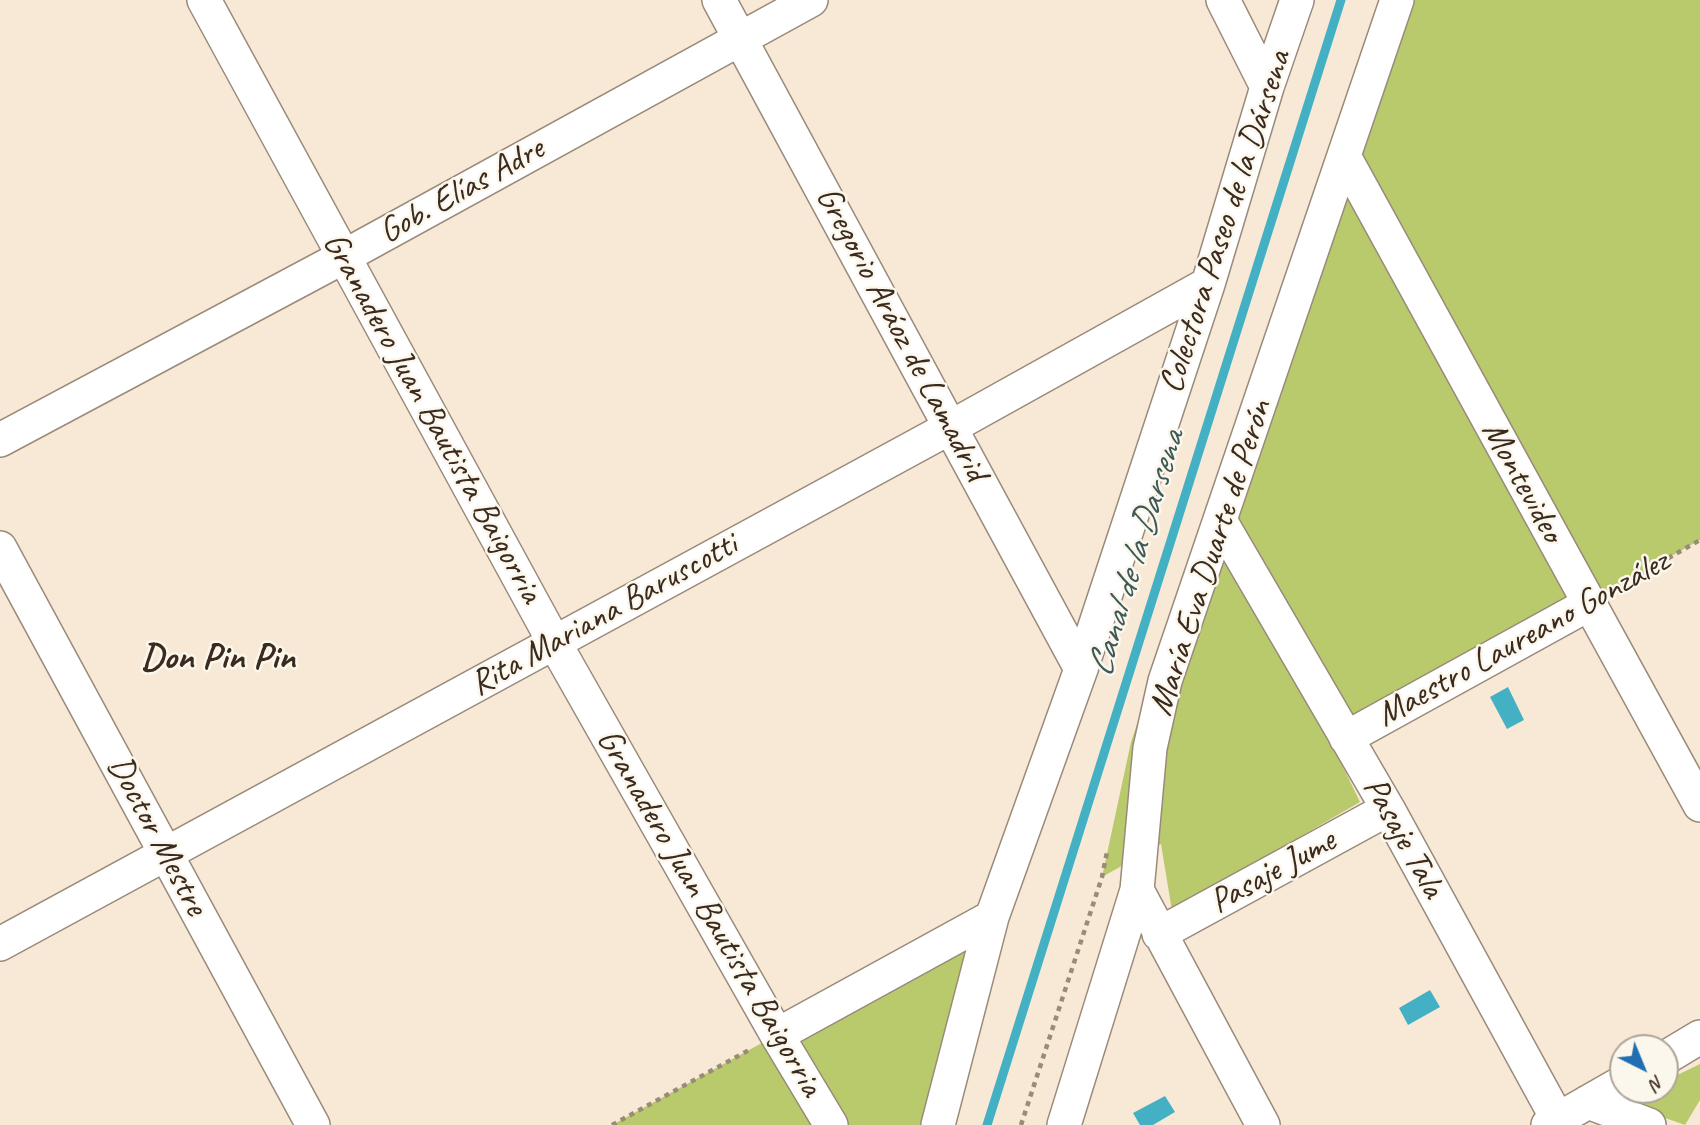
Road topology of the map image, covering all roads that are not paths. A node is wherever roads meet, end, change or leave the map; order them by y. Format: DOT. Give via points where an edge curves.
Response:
graph roads {
  1 [pos="204,0"];
  2 [pos="719,0"];
  3 [pos="811,0"];
  4 [pos="1223,0"];
  5 [pos="1297,0"];
  6 [pos="1397,0"];
  7 [pos="741,38"];
  8 [pos="1267,87"];
  9 [pos="1345,158"];
  10 [pos="345,256"];
  11 [pos="1208,285"];
  12 [pos="951,427"];
  13 [pos="0,440"];
  14 [pos="1221,523"];
  15 [pos="0,548"];
  16 [pos="1589,604"];
  17 [pos="554,642"];
  18 [pos="1081,669"];
  19 [pos="1346,738"];
  20 [pos="1700,805"];
  21 [pos="1388,809"];
  22 [pos="166,853"];
  23 [pos="1137,890"];
  24 [pos="992,917"];
  25 [pos="1159,934"];
  26 [pos="0,944"];
  27 [pos="776,1035"];
  28 [pos="1700,1037"];
  29 [pos="1679,1050"];
  30 [pos="1609,1090"];
  31 [pos="1588,1102"];
  32 [pos="1553,1122"];
  33 [pos="313,1125"];
  34 [pos="831,1125"];
  35 [pos="938,1125"];
  36 [pos="1064,1125"];
  37 [pos="1263,1125"];
  38 [pos="1649,1125"];
  1 -- 10 [label="street, Granadero Juan Bautista Baigorria"];
  2 -- 7 [label="street, Gregorio Aráoz de Lamadrid"];
  3 -- 7 [label="street, Gob. Elías Adre"];
  4 -- 8 [label="street"];
  5 -- 8 [label="street, Colectora Paseo de la Dársena"];
  6 -- 9 [label="street, María Eva Duarte de Perón"];
  7 -- 10 [label="street, Gob. Elías Adre"];
  7 -- 12 [label="street, Gregorio Aráoz de Lamadrid"];
  8 -- 11 [label="street, Colectora Paseo de la Dársena"];
  9 -- 14 [label="street, María Eva Duarte de Perón"];
  9 -- 16 [label="street, Montevideo"];
  10 -- 13 [label="street, Gob. Elías Adre"];
  10 -- 17 [label="street, Granadero Juan Bautista Baigorria"];
  11 -- 12 [label="street, Rita Mariana Baruscotti"];
  11 -- 18 [label="street, Colectora Paseo de la Dársena"];
  12 -- 17 [label="street, Rita Mariana Baruscotti"];
  12 -- 18 [label="street, Gregorio Aráoz de Lamadrid"];
  14 -- 19 [label="street, Pasaje Tala"];
  14 -- 23 [label="street, María Eva Duarte de Perón" via="1165,681 1150,748"];
  15 -- 22 [label="street, Doctor Mestre"];
  16 -- 19 [label="street, Maestro Laureano González"];
  16 -- 20 [label="street, Montevideo"];
  17 -- 22 [label="street, Rita Mariana Baruscotti"];
  17 -- 27 [label="street, Granadero Juan Bautista Baigorria"];
  18 -- 24 [label="street, Colectora Paseo de la Dársena"];
  19 -- 21 [label="street, Pasaje Tala"];
  21 -- 25 [label="street, Pasaje Jume"];
  21 -- 32 [label="street, Pasaje Tala"];
  22 -- 26 [label="street, Rita Mariana Baruscotti"];
  22 -- 33 [label="street, Doctor Mestre"];
  23 -- 25 [label="street"];
  23 -- 36 [label="street, María Eva Duarte de Perón"];
  24 -- 27 [label="street"];
  24 -- 35 [label="street, Colectora Paseo de la Dársena"];
  25 -- 37 [label="street"];
  27 -- 34 [label="street, Granadero Juan Bautista Baigorria"];
  28 -- 29 [label="street"];
  30 -- 31 [label="street"];
  31 -- 32 [label="street"];
  31 -- 38 [label="street"];
}
